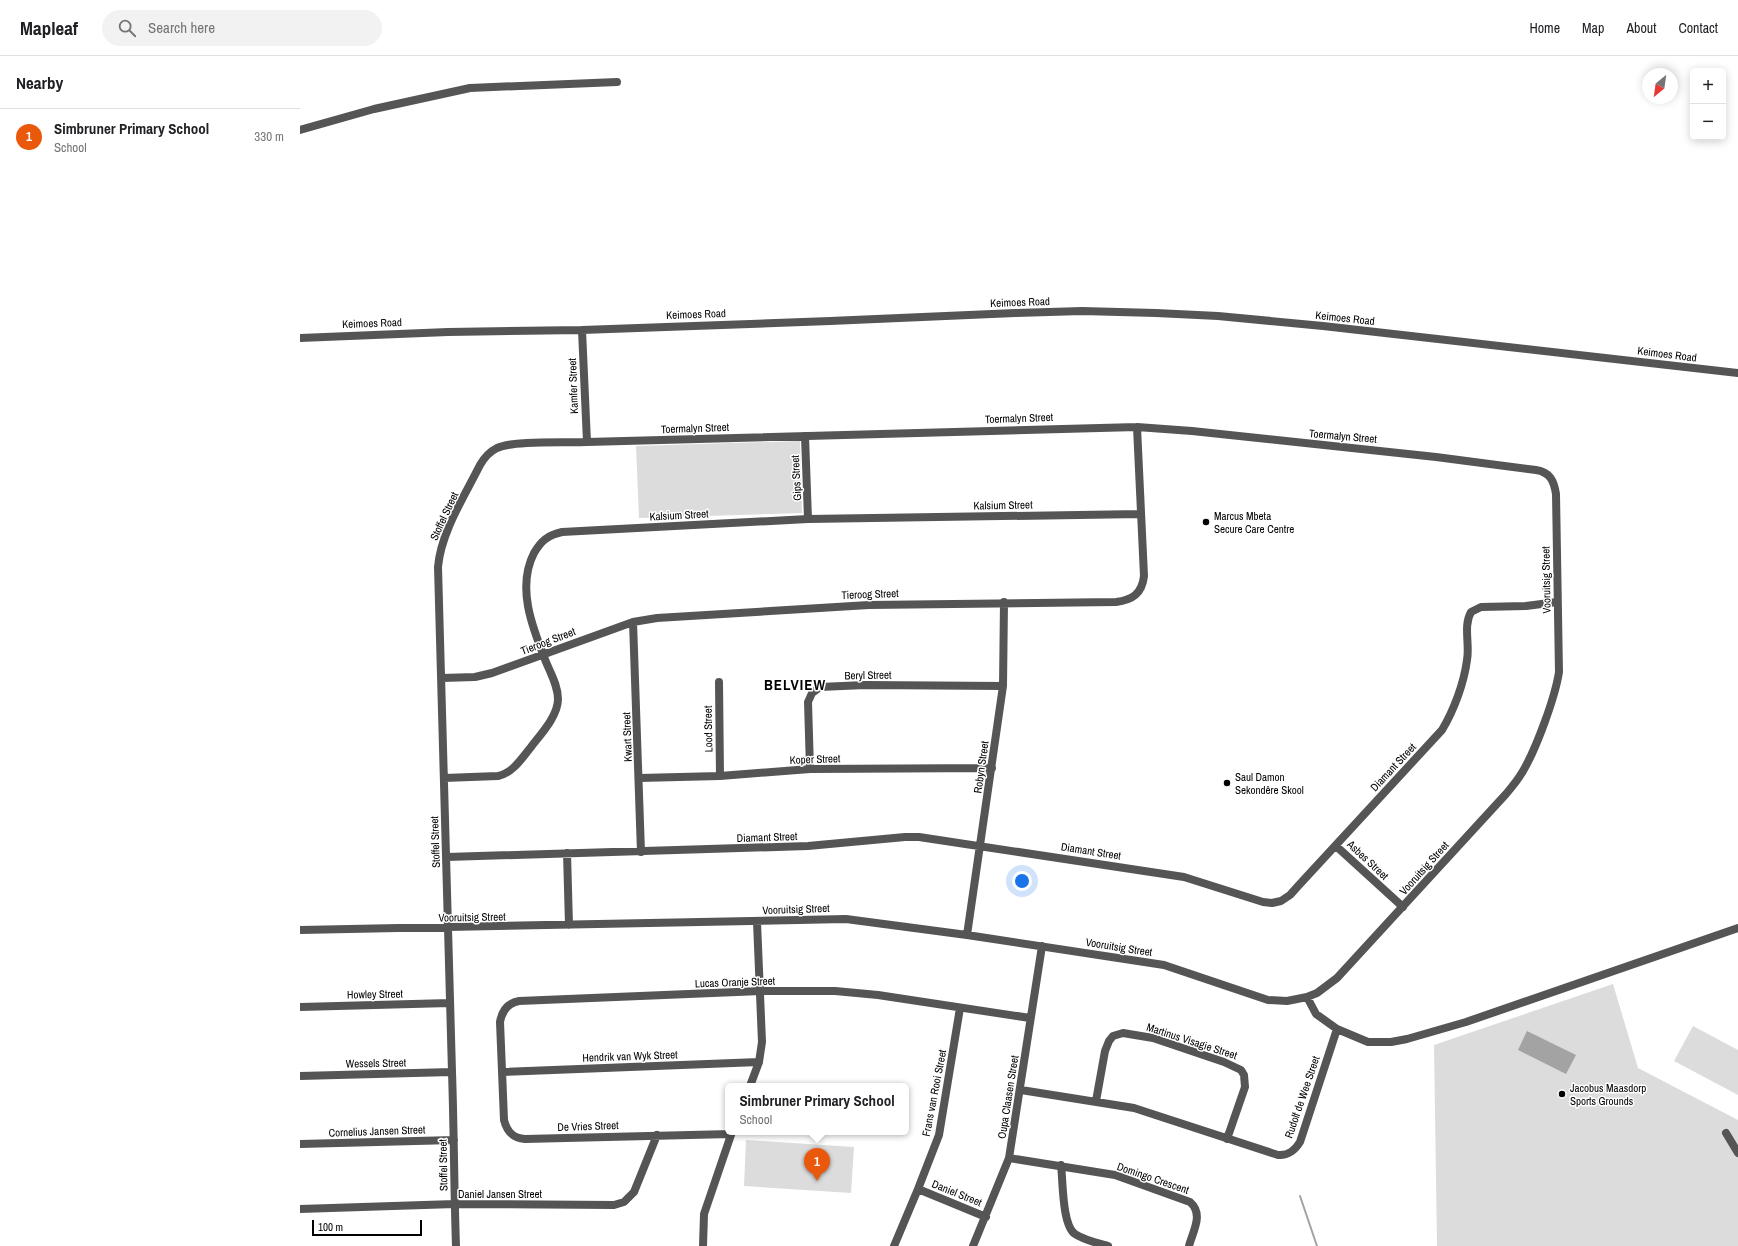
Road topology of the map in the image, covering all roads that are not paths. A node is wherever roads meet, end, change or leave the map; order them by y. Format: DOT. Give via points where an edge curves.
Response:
graph roads {
  1 [pos="618,82"];
  2 [pos="300,130"];
  3 [pos="582,330"];
  4 [pos="300,338"];
  5 [pos="1738,373"];
  6 [pos="1137,427"];
  7 [pos="805,436"];
  8 [pos="587,442"];
  9 [pos="493,451"];
  10 [pos="1545,472"];
  11 [pos="1141,514"];
  12 [pos="808,519"];
  13 [pos="1004,602"];
  14 [pos="1557,602"];
  15 [pos="634,622"];
  16 [pos="543,655"];
  17 [pos="442,678"];
  18 [pos="719,682"];
  19 [pos="1003,686"];
  20 [pos="992,768"];
  21 [pos="810,769"];
  22 [pos="720,776"];
  23 [pos="444,778"];
  24 [pos="639,778"];
  25 [pos="980,846"];
  26 [pos="1336,846"];
  27 [pos="641,852"];
  28 [pos="567,853"];
  29 [pos="447,857"];
  30 [pos="1403,907"];
  31 [pos="757,922"];
  32 [pos="569,925"];
  33 [pos="449,928"];
  34 [pos="1738,928"];
  35 [pos="300,930"];
  36 [pos="967,935"];
  37 [pos="1042,946"];
  38 [pos="761,991"];
  39 [pos="1307,997"];
  40 [pos="450,1003"];
  41 [pos="300,1007"];
  42 [pos="960,1008"];
  43 [pos="1030,1018"];
  44 [pos="1337,1029"];
  45 [pos="759,1062"];
  46 [pos="452,1072"];
  47 [pos="503,1072"];
  48 [pos="300,1076"];
  49 [pos="751,1083"];
  50 [pos="1021,1090"];
  51 [pos="1096,1101"];
  52 [pos="725,1133"];
  53 [pos="1726,1133"];
  54 [pos="657,1135"];
  55 [pos="730,1135"];
  56 [pos="1227,1139"];
  57 [pos="454,1140"];
  58 [pos="300,1144"];
  59 [pos="1738,1153"];
  60 [pos="1009,1158"];
  61 [pos="1061,1165"];
  62 [pos="918,1189"];
  63 [pos="454,1204"];
  64 [pos="300,1209"];
  65 [pos="986,1216"];
  66 [pos="456,1246"];
  67 [pos="703,1246"];
  68 [pos="894,1246"];
  69 [pos="974,1246"];
  70 [pos="1108,1246"];
  71 [pos="1189,1246"];
  1 -- 2 [label="street" via="470,88 374,109"];
  3 -- 4 [label="street, Keimoes Road"];
  3 -- 5 [label="street, Keimoes Road" via="1082,311 1156,313 1323,326"];
  3 -- 8 [label="street, Kamfer Street"];
  6 -- 7 [label="street, Toermalyn Street"];
  6 -- 10 [label="street, Toermalyn Street" via="1422,455"];
  6 -- 11 [label="street, Tieroog Street"];
  7 -- 8 [label="street, Toermalyn Street"];
  7 -- 12 [label="street, Gips Street"];
  8 -- 9 [label="street, Toermalyn Street" via="509,445"];
  9 -- 17 [label="street, Stoffel Street" via="480,465 440,553 438,567"];
  10 -- 14 [label="street, Vooruitsig Street" via="1553,481 1556,494"];
  11 -- 12 [label="street, Kalsium Street"];
  11 -- 13 [label="street, Tieroog Street" via="1143,582 1140,591 1134,597 1116,602"];
  12 -- 16 [label="street, Kalsium Street" via="562,532 550,535 537,549 531,561 526,592 529,614"];
  13 -- 15 [label="street, Tieroog Street" via="823,606 657,618"];
  13 -- 19 [label="street, Robyn Street"];
  14 -- 26 [label="street, Diamant Street" via="1481,607 1471,612 1467,627 1467,664 1442,730"];
  14 -- 30 [label="street, Vooruitsig Street" via="1558,678 1526,764 1506,794"];
  15 -- 16 [label="street, Tieroog Street"];
  15 -- 24 [label="street, Kwart Street"];
  16 -- 17 [label="street, Tieroog Street" via="492,673 474,677"];
  16 -- 23 [label="street, Kalsium Street" via="555,682 557,705 552,717 517,764 498,776"];
  17 -- 23 [label="street, Stoffel Street"];
  18 -- 22 [label="street, Lood Street"];
  19 -- 20 [label="street, Robyn Street"];
  19 -- 21 [label="street, Beryl Street" via="820,687 812,693 808,702"];
  20 -- 21 [label="street, Koper Street"];
  20 -- 25 [label="street, Robyn Street"];
  21 -- 22 [label="street, Koper Street"];
  22 -- 24 [label="street, Koper Street"];
  23 -- 29 [label="street, Stoffel Street"];
  24 -- 27 [label="street, Kwart Street"];
  25 -- 26 [label="street, Diamant Street" via="1184,877 1272,903 1290,895"];
  25 -- 27 [label="street, Diamant Street" via="905,837 814,846"];
  25 -- 36 [label="street, Robyn Street"];
  26 -- 30 [label="street, Asbes Street"];
  27 -- 28 [label="street, Diamant Street"];
  28 -- 29 [label="street, Diamant Street"];
  28 -- 32 [label="street"];
  29 -- 33 [label="street, Stoffel Street"];
  30 -- 39 [label="street, Vooruitsig Street" via="1337,978"];
  31 -- 32 [label="street, Vooruitsig Street"];
  31 -- 36 [label="street, Vooruitsig Street" via="846,919"];
  31 -- 38 [label="street"];
  32 -- 33 [label="street, Vooruitsig Street"];
  33 -- 35 [label="street, Vooruitsig Street"];
  33 -- 40 [label="street, Stoffel Street"];
  34 -- 44 [label="street" via="1466,1022 1407,1039 1372,1043"];
  36 -- 37 [label="street, Vooruitsig Street"];
  37 -- 39 [label="street, Vooruitsig Street" via="1169,966 1268,1000 1287,1001"];
  37 -- 43 [label="street, Oupa Claasen Street"];
  38 -- 42 [label="street, Lucas Oranje Street" via="847,992"];
  38 -- 45 [label="street" via="762,1042"];
  38 -- 47 [label="street, Lucas Oranje Street" via="515,1001 504,1009 500,1022"];
  39 -- 44 [label="street" via="1316,1014"];
  40 -- 41 [label="street, Howley Street"];
  40 -- 46 [label="street, Stoffel Street"];
  42 -- 43 [label="street, Lucas Oranje Street"];
  42 -- 62 [label="street, Frans van Rooi Street" via="940,1128"];
  43 -- 50 [label="street, Oupa Claasen Street"];
  44 -- 56 [label="street, Rudolf de Wee Street" via="1300,1142 1292,1152 1278,1155"];
  45 -- 47 [label="street, Hendrik van Wyk Street"];
  45 -- 49 [label="street"];
  46 -- 48 [label="street, Wessels Street"];
  46 -- 57 [label="street, Stoffel Street"];
  47 -- 54 [label="street, De Vries Street" via="506,1127 518,1138"];
  50 -- 51 [label="street"];
  50 -- 60 [label="street, Oupa Claasen Street"];
  51 -- 56 [label="street" via="1134,1108"];
  51 -- 56 [label="street, Martinus Visagie Street" via="1105,1052 1113,1036 1123,1033 1153,1038 1241,1070 1245,1087"];
  52 -- 54 [label="street, De Vries Street"];
  53 -- 59 [label="street"];
  54 -- 63 [label="street, Daniel Jansen Street" via="637,1187 632,1196 624,1202 614,1205"];
  55 -- 67 [label="street" via="704,1214"];
  57 -- 58 [label="street, Cornelius Jansen Street"];
  57 -- 63 [label="street, Stoffel Street"];
  60 -- 61 [label="street, Domingo Crescent"];
  60 -- 65 [label="street, Oupa Claasen Street"];
  61 -- 70 [label="street" via="1069,1228 1076,1235"];
  61 -- 71 [label="street, Domingo Crescent" via="1115,1175 1190,1202 1197,1210 1198,1216"];
  62 -- 65 [label="street, Daniel Street"];
  62 -- 68 [label="street, Frans van Rooi Street"];
  63 -- 64 [label="street, Daniel Jansen Street"];
  63 -- 66 [label="street, Stoffel Street"];
  65 -- 69 [label="street, Oupa Claasen Street"];
}
